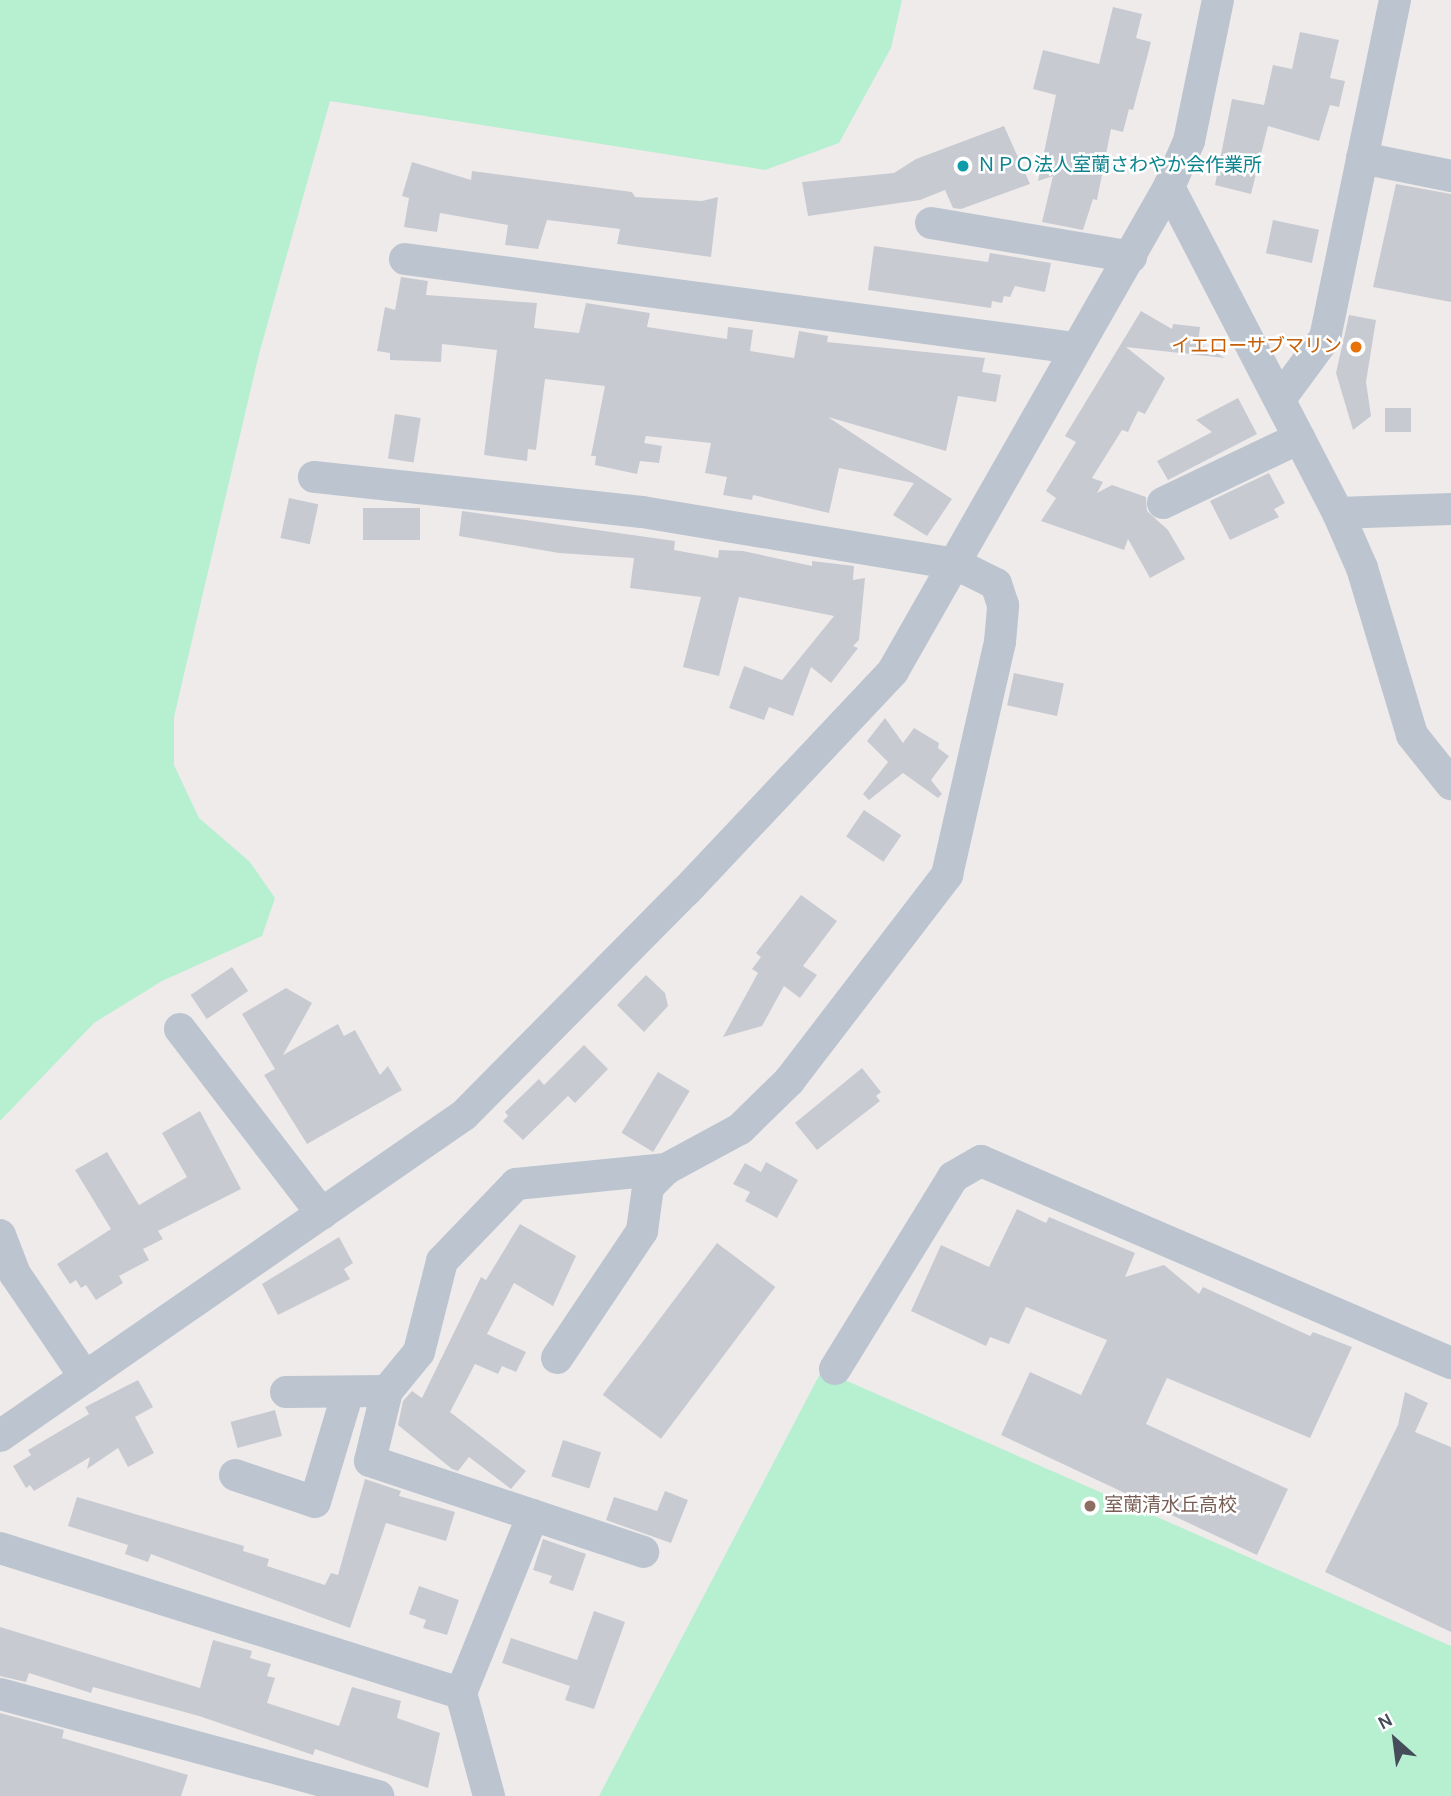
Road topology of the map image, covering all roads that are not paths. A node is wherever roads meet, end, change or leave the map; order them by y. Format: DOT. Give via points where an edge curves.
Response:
graph roads {
  1 [pos="1219,0"];
  2 [pos="1395,0"];
  3 [pos="1362,158"];
  4 [pos="1451,176"];
  5 [pos="1169,187"];
  6 [pos="931,223"];
  7 [pos="1131,257"];
  8 [pos="405,258"];
  9 [pos="1075,348"];
  10 [pos="1280,399"];
  11 [pos="1299,438"];
  12 [pos="314,477"];
  13 [pos="1163,503"];
  14 [pos="1451,509"];
  15 [pos="1338,513"];
  16 [pos="956,564"];
  17 [pos="1451,784"];
  18 [pos="180,1029"];
  19 [pos="666,1170"];
  20 [pos="322,1214"];
  21 [pos="0,1235"];
  22 [pos="557,1358"];
  23 [pos="1451,1363"];
  24 [pos="835,1369"];
  25 [pos="85,1377"];
  26 [pos="387,1391"];
  27 [pos="286,1392"];
  28 [pos="348,1392"];
  29 [pos="0,1436"];
  30 [pos="235,1475"];
  31 [pos="533,1516"];
  32 [pos="0,1548"];
  33 [pos="643,1552"];
  34 [pos="461,1693"];
  35 [pos="0,1694"];
  36 [pos="377,1796"];
  37 [pos="489,1796"];
  1 -- 5 [label="street" via="1189,141"];
  2 -- 3 [label="street"];
  3 -- 4 [label="street"];
  3 -- 10 [label="street" via="1325,338"];
  5 -- 7 [label="street"];
  5 -- 10 [label="street"];
  6 -- 7 [label="street"];
  7 -- 9 [label="street"];
  8 -- 9 [label="street"];
  9 -- 16 [label="street"];
  10 -- 11 [label="street"];
  11 -- 13 [label="street"];
  11 -- 15 [label="street"];
  12 -- 16 [label="street" via="642,512"];
  14 -- 15 [label="street"];
  15 -- 17 [label="street" via="1362,568 1406,721"];
  16 -- 19 [label="street" via="996,584 1003,605 1000,642 947,875 789,1081 740,1129"];
  16 -- 20 [label="street" via="893,671 686,891 464,1115"];
  18 -- 20 [label="street"];
  19 -- 22 [label="street" via="648,1186 642,1231"];
  19 -- 26 [label="street" via="516,1184 442,1261 419,1352"];
  20 -- 25 [label="street"];
  21 -- 25 [label="street" via="15,1274"];
  23 -- 24 [label="street" via="981,1161 953,1177"];
  25 -- 29 [label="street"];
  26 -- 28 [label="street"];
  26 -- 31 [label="street" via="370,1461"];
  27 -- 28 [label="street"];
  28 -- 30 [label="street" via="315,1502"];
  31 -- 33 [label="street"];
  31 -- 34 [label="street"];
  32 -- 34 [label="street"];
  34 -- 37 [label="street"];
  35 -- 36 [label="street"];
}
